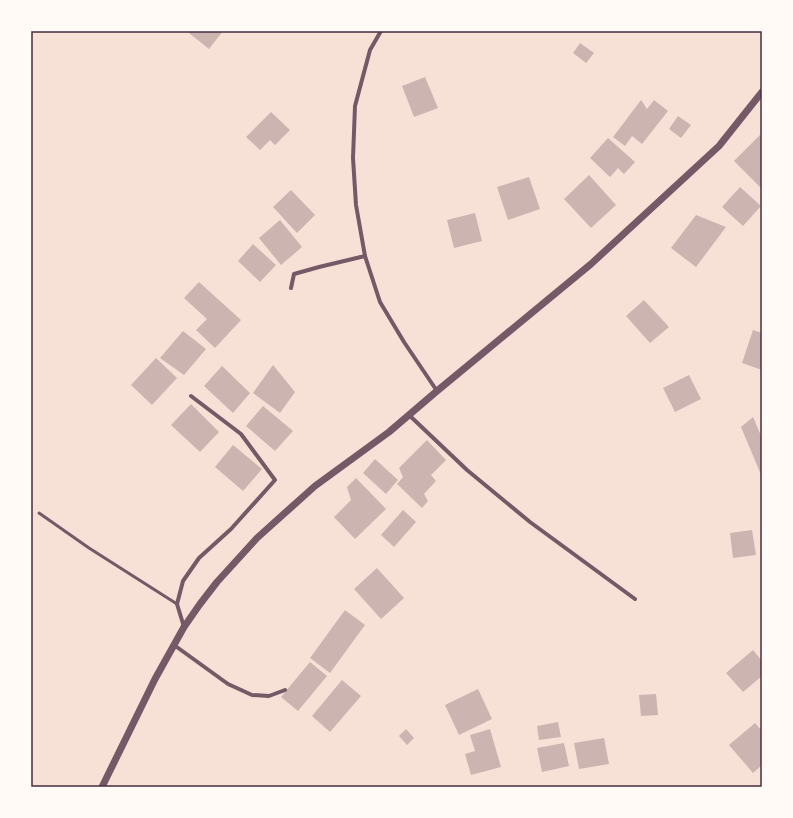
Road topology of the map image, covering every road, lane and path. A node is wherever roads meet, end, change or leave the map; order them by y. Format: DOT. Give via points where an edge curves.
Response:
graph roads {
  1 [pos="381,31"];
  2 [pos="762,92"];
  3 [pos="365,256"];
  4 [pos="291,288"];
  5 [pos="437,390"];
  6 [pos="191,396"];
  7 [pos="409,414"];
  8 [pos="39,513"];
  9 [pos="635,599"];
  10 [pos="178,604"];
  11 [pos="184,628"];
  12 [pos="174,645"];
  13 [pos="285,690"];
  14 [pos="102,787"];
  1 -- 3 [label="street" via="370,50 355,106 353,158 356,205"];
  2 -- 5 [label="street" via="719,146 614,243"];
  3 -- 4 [label="street" via="294,274"];
  3 -- 5 [label="street" via="380,302"];
  5 -- 7 [label="street"];
  6 -- 10 [label="street" via="240,434 276,480 231,529 199,558 183,581"];
  7 -- 9 [label="street" via="467,470 530,522"];
  7 -- 11 [label="street" via="389,432 315,486 257,538 217,582"];
  8 -- 10 [label="lane" via="88,548"];
  10 -- 11 [label="street"];
  11 -- 12 [label="street"];
  12 -- 13 [label="street" via="228,684 252,694 269,696"];
  12 -- 14 [label="street"];
}
